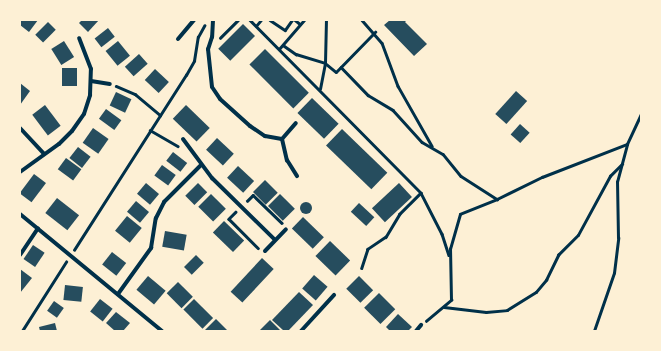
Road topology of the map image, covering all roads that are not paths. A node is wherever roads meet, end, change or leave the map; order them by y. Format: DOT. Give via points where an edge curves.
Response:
graph roads {
  1 [pos="194,20"];
  2 [pos="213,20"];
  3 [pos="79,38"];
  4 [pos="178,38"];
  5 [pos="92,81"];
  6 [pos="110,84"];
  7 [pos="296,123"];
  8 [pos="20,128"];
  9 [pos="183,139"];
  10 [pos="282,139"];
  11 [pos="44,154"];
  12 [pos="201,165"];
  13 [pos="20,172"];
  14 [pos="297,176"];
  15 [pos="20,214"];
  16 [pos="38,228"];
  17 [pos="286,229"];
  18 [pos="275,240"];
  19 [pos="265,251"];
  20 [pos="20,255"];
  21 [pos="118,294"];
  22 [pos="334,295"];
  23 [pos="421,325"];
  24 [pos="162,331"];
  25 [pos="300,331"];
  26 [pos="416,331"];
  1 -- 4 [label="street"];
  2 -- 10 [label="street" via="208,49 212,87 220,99 265,136"];
  3 -- 5 [label="street" via="91,69"];
  5 -- 6 [label="street"];
  5 -- 11 [label="street" via="84,114 72,132"];
  7 -- 10 [label="street"];
  8 -- 11 [label="street"];
  9 -- 12 [label="street"];
  10 -- 14 [label="street" via="287,160"];
  11 -- 13 [label="street"];
  12 -- 18 [label="street"];
  12 -- 21 [label="street" via="164,202 156,218 151,248"];
  15 -- 16 [label="street"];
  16 -- 20 [label="street"];
  16 -- 21 [label="street"];
  17 -- 18 [label="street"];
  18 -- 19 [label="street"];
  21 -- 24 [label="street"];
  22 -- 25 [label="street"];
  23 -- 26 [label="street"];
}
